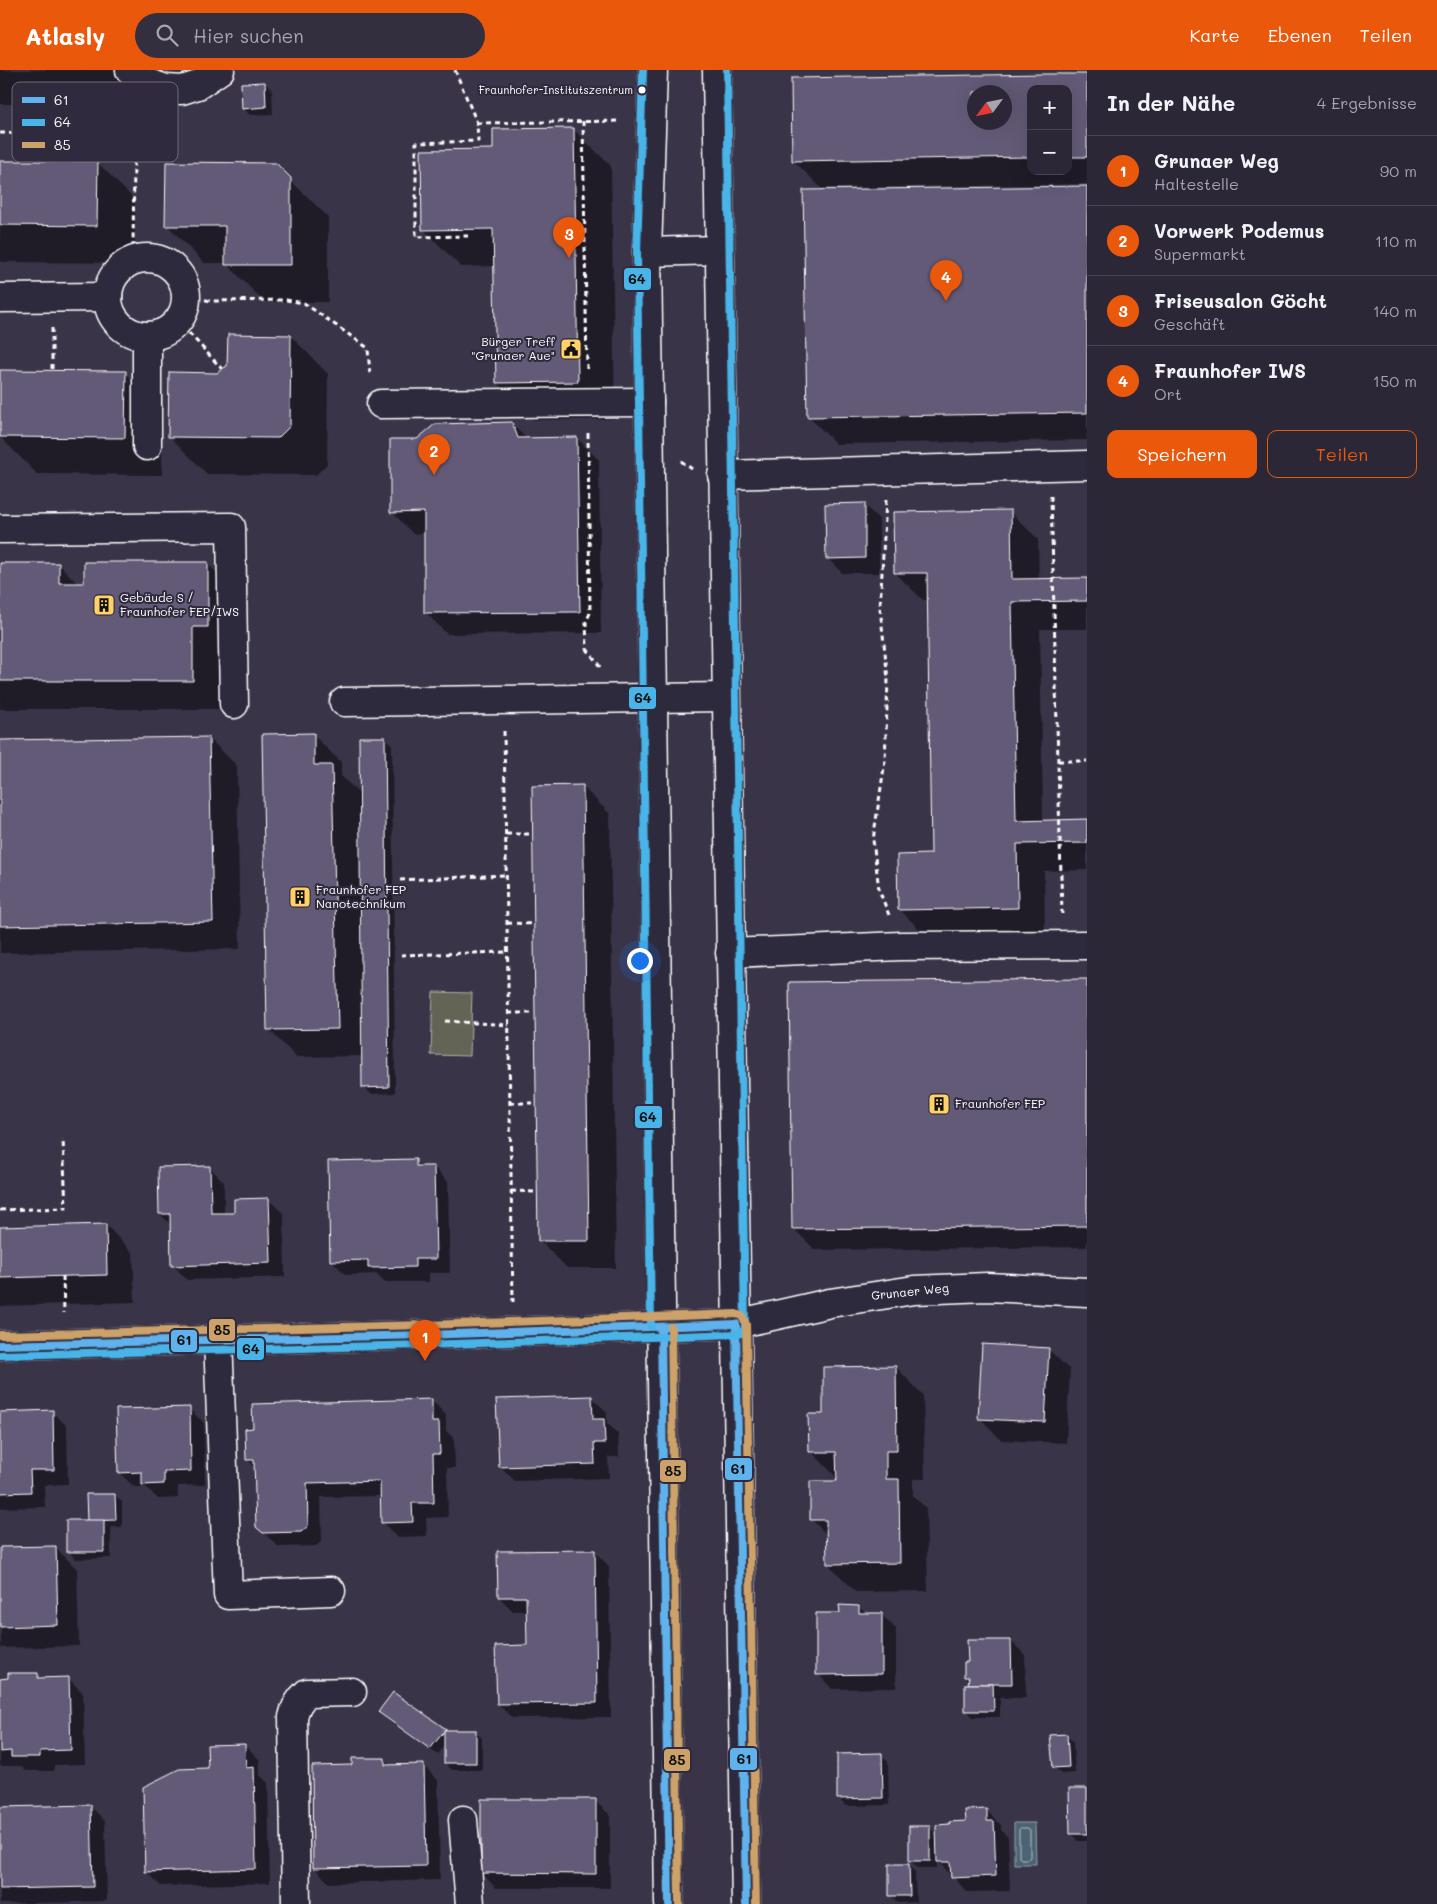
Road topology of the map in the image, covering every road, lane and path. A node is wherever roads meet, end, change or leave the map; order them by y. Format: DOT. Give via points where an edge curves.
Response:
graph roads {
  1 [pos="130,70"];
  2 [pos="220,70"];
  3 [pos="455,70"];
  4 [pos="653,70"];
  5 [pos="717,70"];
  6 [pos="145,82"];
  7 [pos="178,90"];
  8 [pos="650,121"];
  9 [pos="477,122"];
  10 [pos="132,162"];
  11 [pos="468,236"];
  12 [pos="719,250"];
  13 [pos="647,252"];
  14 [pos="135,259"];
  15 [pos="108,297"];
  16 [pos="0,298"];
  17 [pos="187,299"];
  18 [pos="52,324"];
  19 [pos="189,333"];
  20 [pos="147,336"];
  21 [pos="222,369"];
  22 [pos="52,371"];
  23 [pos="649,402"];
  24 [pos="381,404"];
  25 [pos="649,440"];
  26 [pos="147,446"];
  27 [pos="1050,465"];
  28 [pos="1087,465"];
  29 [pos="888,470"];
  30 [pos="722,483"];
  31 [pos="0,529"];
  32 [pos="726,697"];
  33 [pos="653,698"];
  34 [pos="503,700"];
  35 [pos="344,702"];
  36 [pos="234,704"];
  37 [pos="1058,761"];
  38 [pos="1087,761"];
  39 [pos="506,834"];
  40 [pos="532,834"];
  41 [pos="506,875"];
  42 [pos="400,880"];
  43 [pos="507,923"];
  44 [pos="534,924"];
  45 [pos="1075,945"];
  46 [pos="901,946"];
  47 [pos="508,952"];
  48 [pos="730,953"];
  49 [pos="401,955"];
  50 [pos="508,1013"];
  51 [pos="535,1013"];
  52 [pos="445,1020"];
  53 [pos="509,1025"];
  54 [pos="536,1103"];
  55 [pos="510,1104"];
  56 [pos="63,1140"];
  57 [pos="511,1191"];
  58 [pos="538,1192"];
  59 [pos="0,1210"];
  60 [pos="63,1276"];
  61 [pos="1087,1292"];
  62 [pos="736,1324"];
  63 [pos="661,1327"];
  64 [pos="514,1332"];
  65 [pos="218,1339"];
  66 [pos="65,1343"];
  67 [pos="0,1345"];
  68 [pos="331,1591"];
  69 [pos="352,1692"];
  70 [pos="463,1820"];
  71 [pos="296,1904"];
  72 [pos="470,1904"];
  73 [pos="669,1904"];
  74 [pos="746,1904"];
  1 -- 6 [label="main road"];
  2 -- 7 [label="main road" via="198,85"];
  3 -- 9 [label="path"];
  4 -- 8 [label="main road"];
  5 -- 12 [label="main road"];
  8 -- 9 [label="path"];
  8 -- 13 [label="main road"];
  9 -- 11 [label="path" via="478,141 416,143 416,237"];
  10 -- 14 [label="path"];
  12 -- 13 [label="main road"];
  12 -- 30 [label="main road"];
  13 -- 23 [label="main road"];
  14 -- 15 [label="main road" via="124,264 115,274 109,285"];
  14 -- 17 [label="main road" via="161,259 172,265 186,286"];
  15 -- 16 [label="main road"];
  15 -- 20 [label="main road" via="115,320 129,332"];
  17 -- 20 [label="main road" via="184,311 174,326 159,335"];
  17 -- 24 [label="path" via="304,303 368,348 371,386"];
  18 -- 22 [label="path"];
  19 -- 21 [label="path"];
  20 -- 26 [label="main road"];
  23 -- 24 [label="main road"];
  23 -- 25 [label="main road"];
  25 -- 30 [label="path"];
  25 -- 33 [label="main road"];
  27 -- 28 [label="main road"];
  27 -- 29 [label="main road"];
  27 -- 37 [label="path"];
  29 -- 30 [label="main road"];
  29 -- 46 [label="path" via="880,608 888,679 884,761 873,840 878,890"];
  30 -- 32 [label="main road"];
  31 -- 36 [label="main road" via="231,527"];
  32 -- 33 [label="main road"];
  32 -- 48 [label="main road"];
  33 -- 34 [label="main road"];
  33 -- 63 [label="main road"];
  34 -- 35 [label="main road"];
  34 -- 39 [label="path"];
  37 -- 38 [label="path"];
  37 -- 45 [label="path"];
  39 -- 40 [label="path"];
  39 -- 41 [label="path"];
  41 -- 42 [label="path"];
  41 -- 43 [label="path"];
  43 -- 44 [label="path"];
  43 -- 47 [label="path"];
  45 -- 46 [label="main road"];
  46 -- 48 [label="main road"];
  47 -- 49 [label="path"];
  47 -- 50 [label="path"];
  48 -- 62 [label="main road"];
  50 -- 51 [label="path"];
  50 -- 53 [label="path"];
  52 -- 53 [label="path"];
  53 -- 55 [label="path"];
  54 -- 55 [label="path"];
  55 -- 57 [label="path"];
  56 -- 59 [label="path" via="66,1208"];
  57 -- 58 [label="path"];
  57 -- 64 [label="path"];
  60 -- 66 [label="path"];
  61 -- 62 [label="main road, Grunaer Weg" via="987,1288 914,1290 830,1303"];
  62 -- 63 [label="main road, Grunaer Weg"];
  62 -- 74 [label="main road"];
  63 -- 64 [label="main road, Grunaer Weg"];
  63 -- 73 [label="main road"];
  64 -- 65 [label="main road, Grunaer Weg"];
  65 -- 66 [label="main road, Grunaer Weg"];
  65 -- 68 [label="main road" via="228,1595"];
  66 -- 67 [label="main road, Grunaer Weg"];
  69 -- 71 [label="main road" via="307,1693 295,1707 292,1717"];
  70 -- 72 [label="main road"];
}
